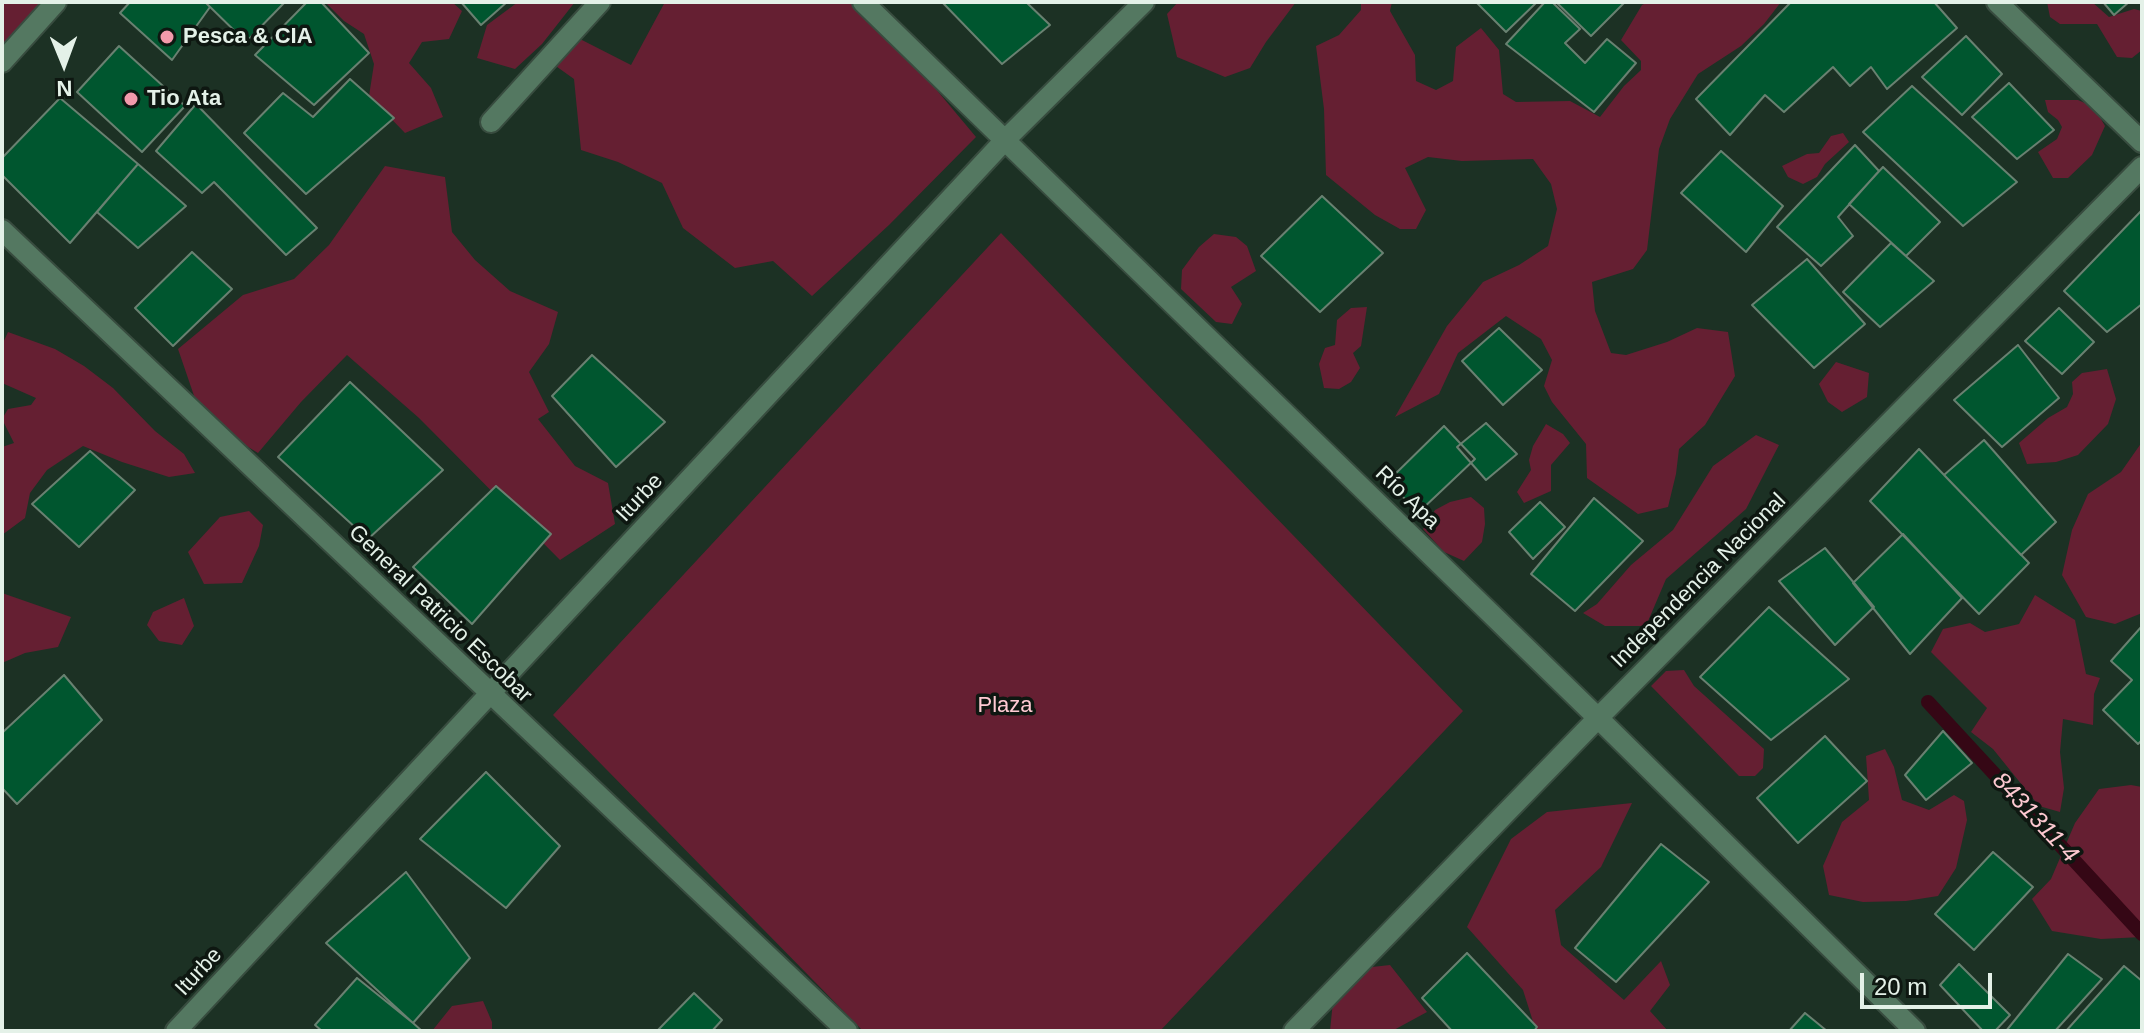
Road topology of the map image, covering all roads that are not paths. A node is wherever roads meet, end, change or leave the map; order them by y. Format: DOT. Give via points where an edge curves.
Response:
graph roads {
  1 [pos="56,2"];
  2 [pos="600,2"];
  3 [pos="863,2"];
  4 [pos="1144,2"];
  5 [pos="1997,2"];
  6 [pos="2,62"];
  7 [pos="491,122"];
  8 [pos="1006,139"];
  9 [pos="2142,142"];
  10 [pos="2142,167"];
  11 [pos="2,230"];
  12 [pos="490,695"];
  13 [pos="1598,718"];
  14 [pos="176,1031"];
  15 [pos="847,1031"];
  16 [pos="1294,1031"];
  17 [pos="1915,1031"];
  1 -- 6 [label="street"];
  2 -- 7 [label="street"];
  3 -- 8 [label="street, Río Apa"];
  4 -- 8 [label="street, Iturbe"];
  5 -- 9 [label="street"];
  8 -- 12 [label="street, Iturbe"];
  8 -- 13 [label="street, Río Apa"];
  10 -- 13 [label="street, Independencia Nacional"];
  11 -- 12 [label="street, General Patricio Escobar"];
  12 -- 14 [label="street, Iturbe"];
  12 -- 15 [label="street, General Patricio Escobar"];
  13 -- 16 [label="street, Independencia Nacional"];
  13 -- 17 [label="street, Río Apa"];
}
